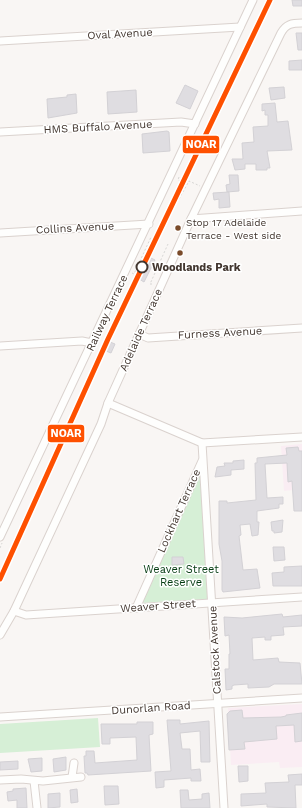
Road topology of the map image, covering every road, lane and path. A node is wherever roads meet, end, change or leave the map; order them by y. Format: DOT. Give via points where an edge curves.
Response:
graph roads {
  1 [pos="253,0"];
  2 [pos="302,23"];
  3 [pos="240,27"];
  4 [pos="0,41"];
  5 [pos="195,124"];
  6 [pos="0,132"];
  7 [pos="172,174"];
  8 [pos="189,181"];
  9 [pos="206,188"];
  10 [pos="179,200"];
  11 [pos="302,211"];
  12 [pos="191,219"];
  13 [pos="149,224"];
  14 [pos="0,233"];
  15 [pos="151,237"];
  16 [pos="159,240"];
  17 [pos="168,244"];
  18 [pos="153,252"];
  19 [pos="132,273"];
  20 [pos="152,284"];
  21 [pos="302,328"];
  22 [pos="139,334"];
  23 [pos="92,343"];
  24 [pos="0,346"];
  25 [pos="108,403"];
  26 [pos="302,437"];
  27 [pos="202,443"];
  28 [pos="203,459"];
  29 [pos="0,538"];
  30 [pos="302,597"];
  31 [pos="212,603"];
  32 [pos="136,608"];
  33 [pos="14,611"];
  34 [pos="0,635"];
  35 [pos="302,698"];
  36 [pos="218,703"];
  37 [pos="0,717"];
  38 [pos="74,763"];
  39 [pos="81,776"];
  40 [pos="72,777"];
  41 [pos="0,780"];
  42 [pos="34,780"];
  43 [pos="37,808"];
  44 [pos="224,808"];
  1 -- 3 [label="street, Railway Terrace"];
  2 -- 9 [label="street, Adelaide Terrace" via="289,24 285,27"];
  3 -- 4 [label="street, Oval Avenue"];
  3 -- 5 [label="street, Railway Terrace"];
  5 -- 6 [label="street, HMS Buffalo Avenue" via="182,122"];
  5 -- 7 [label="street, Railway Terrace"];
  7 -- 8 [label="path" via="184,183 186,179"];
  7 -- 13 [label="street, Railway Terrace"];
  8 -- 9 [label="path"];
  8 -- 10 [label="path"];
  9 -- 12 [label="street, Adelaide Terrace"];
  11 -- 12 [label="street"];
  12 -- 22 [label="street, Adelaide Terrace"];
  13 -- 14 [label="street, Collins Avenue"];
  13 -- 23 [label="street, Railway Terrace"];
  15 -- 19 [label="path" via="134,274"];
  16 -- 18 [label="path"];
  17 -- 20 [label="path"];
  21 -- 22 [label="street, Furness Avenue" via="148,338"];
  22 -- 25 [label="street, Adelaide Terrace"];
  23 -- 24 [label="street" via="82,341"];
  23 -- 29 [label="street, Railway Terrace"];
  25 -- 27 [label="street"];
  25 -- 33 [label="street, Adelaide Terrace" via="101,424"];
  26 -- 27 [label="street"];
  27 -- 28 [label="street, Calstock Avenue"];
  28 -- 31 [label="street, Calstock Avenue"];
  28 -- 32 [label="street, Lockhart Terrace"];
  30 -- 31 [label="street, Weaver Street"];
  31 -- 32 [label="street, Weaver Street"];
  31 -- 36 [label="street, Calstock Avenue"];
  32 -- 33 [label="street, Weaver Street" via="26,615"];
  33 -- 34 [label="street, Adelaide Terrace"];
  35 -- 36 [label="street, Dunorlan Road"];
  36 -- 37 [label="street, Dunorlan Road"];
  36 -- 44 [label="street, Calstock Avenue"];
  38 -- 40 [label="street"];
  39 -- 40 [label="street"];
  40 -- 42 [label="street"];
  41 -- 42 [label="street"];
  42 -- 43 [label="street"];
}
